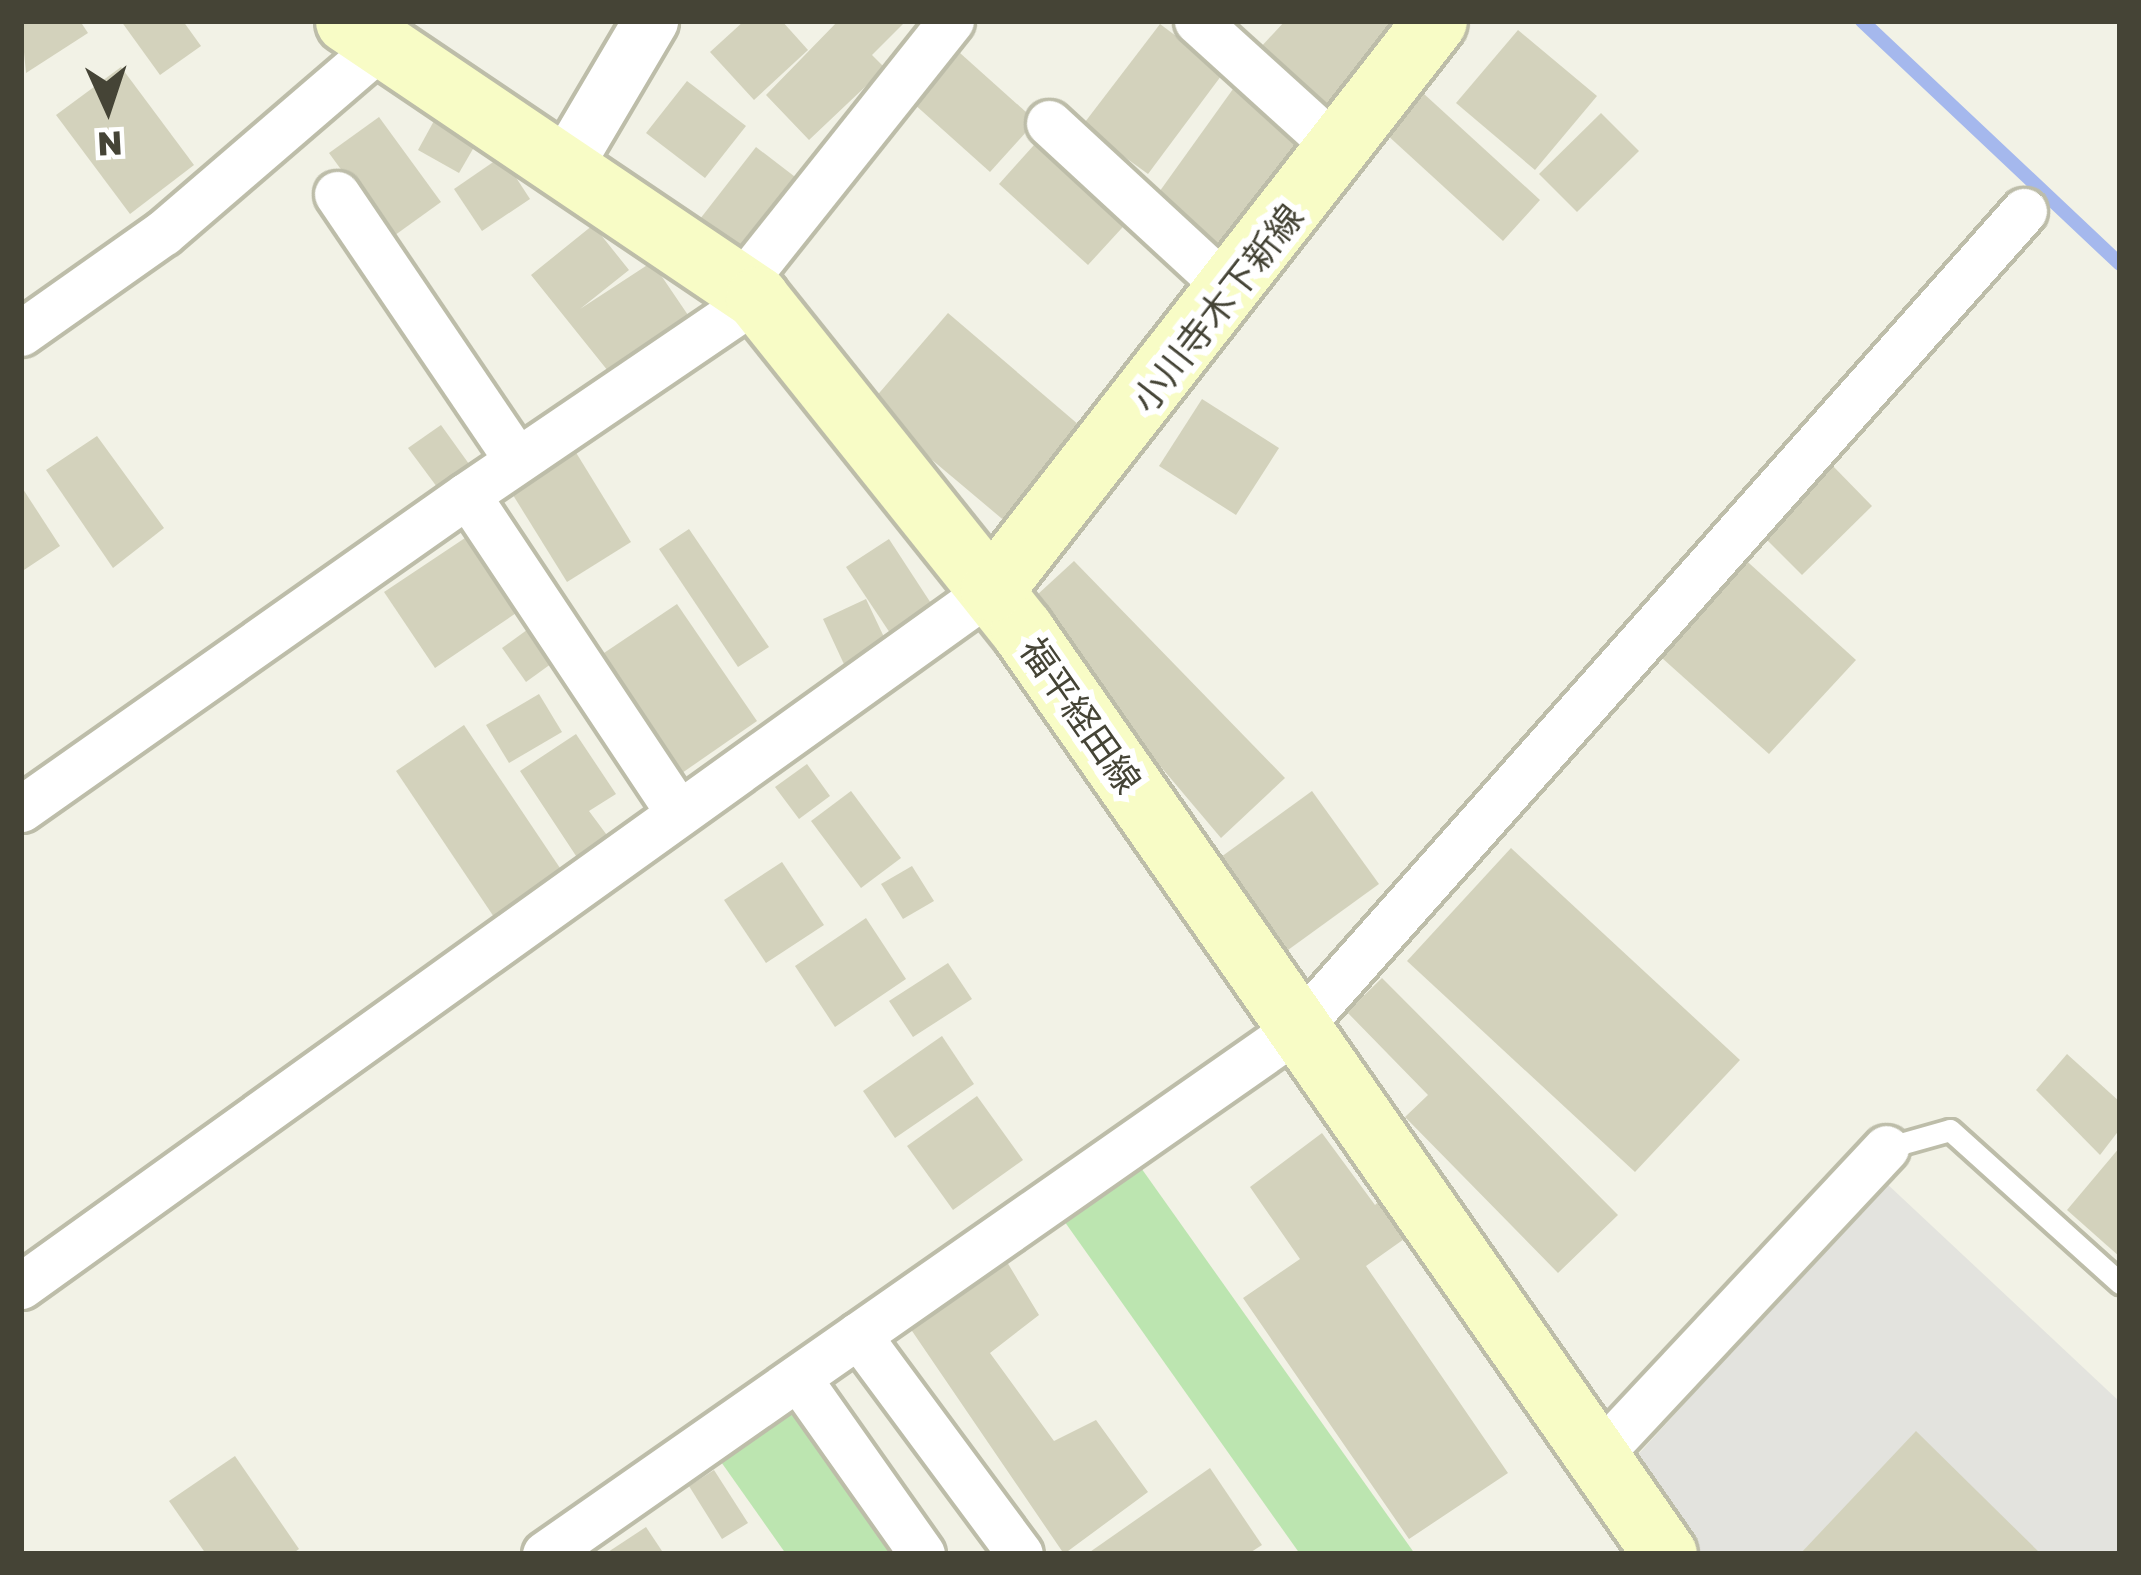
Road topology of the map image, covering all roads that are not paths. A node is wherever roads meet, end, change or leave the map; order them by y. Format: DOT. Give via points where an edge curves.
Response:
graph roads {
  1 [pos="651,21"];
  2 [pos="951,21"];
  3 [pos="1197,21"];
  4 [pos="1435,21"];
  5 [pos="366,32"];
  6 [pos="1049,123"];
  7 [pos="1339,149"];
  8 [pos="568,162"];
  9 [pos="338,194"];
  10 [pos="2024,211"];
  11 [pos="1231,291"];
  12 [pos="748,292"];
  13 [pos="21,333"];
  14 [pos="516,458"];
  15 [pos="467,496"];
  16 [pos="992,589"];
  17 [pos="676,808"];
  18 [pos="21,809"];
  19 [pos="1298,1028"];
  20 [pos="1886,1148"];
  21 [pos="2120,1283"];
  22 [pos="21,1286"];
  23 [pos="858,1335"];
  24 [pos="798,1378"];
  25 [pos="1597,1457"];
  26 [pos="545,1554"];
  27 [pos="922,1554"];
  28 [pos="1020,1554"];
  29 [pos="1665,1554"];
  1 -- 8 [label="street"];
  2 -- 12 [label="street"];
  3 -- 7 [label="street"];
  4 -- 7 [label="main road, 小川寺木下新線"];
  5 -- 8 [label="main road, 福平経田線"];
  5 -- 13 [label="street" via="163,233"];
  6 -- 11 [label="street"];
  7 -- 11 [label="main road, 小川寺木下新線"];
  8 -- 12 [label="main road, 福平経田線"];
  9 -- 14 [label="street"];
  10 -- 19 [label="street"];
  11 -- 16 [label="main road, 小川寺木下新線"];
  12 -- 14 [label="street"];
  12 -- 16 [label="main road, 福平経田線"];
  14 -- 15 [label="street"];
  15 -- 17 [label="street"];
  15 -- 18 [label="street"];
  16 -- 17 [label="street"];
  16 -- 19 [label="main road, 福平経田線"];
  17 -- 22 [label="street"];
  19 -- 23 [label="street"];
  19 -- 25 [label="main road, 福平経田線"];
  20 -- 21 [label="lane" via="1950,1130"];
  20 -- 25 [label="street"];
  23 -- 24 [label="street"];
  23 -- 28 [label="street"];
  24 -- 26 [label="street"];
  24 -- 27 [label="street"];
  25 -- 29 [label="main road, 福平経田線"];
}
